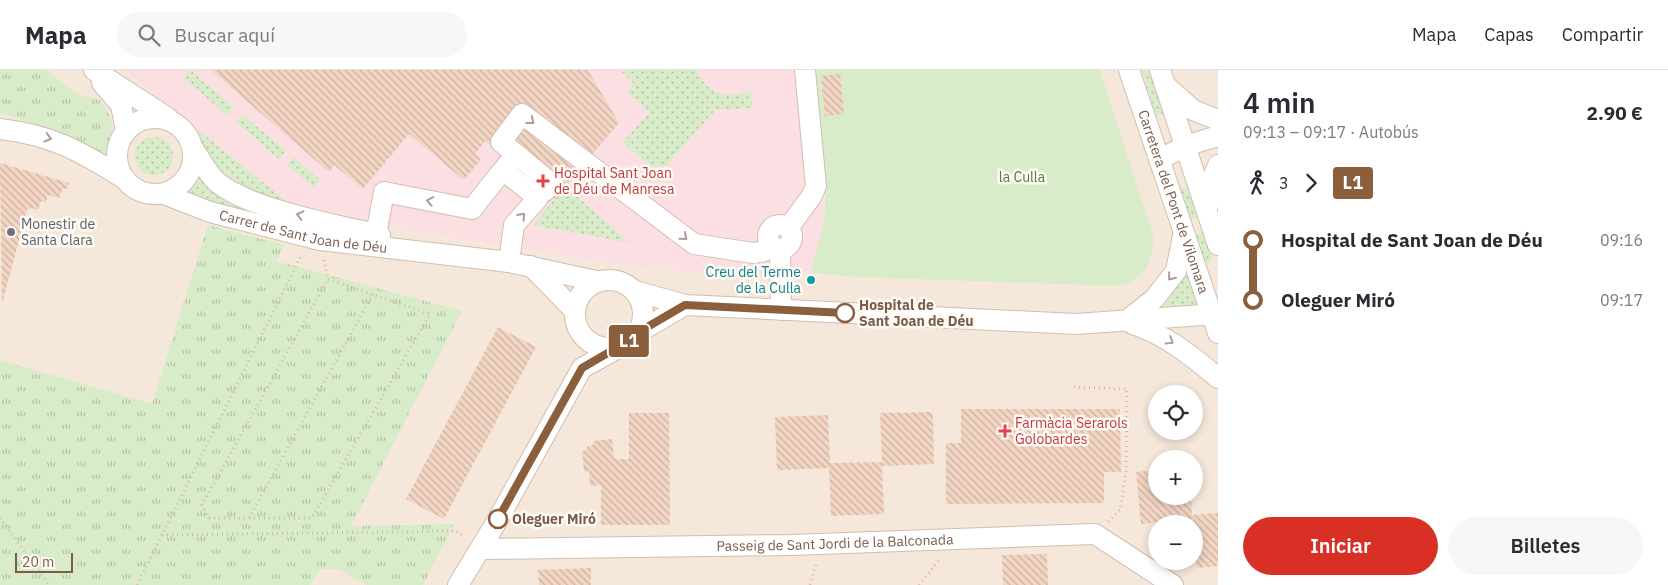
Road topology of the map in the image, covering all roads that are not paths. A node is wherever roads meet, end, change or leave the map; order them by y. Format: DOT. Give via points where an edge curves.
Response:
graph roads {
  1 [pos="93,70"];
  2 [pos="805,70"];
  3 [pos="1129,70"];
  4 [pos="1162,77"];
  5 [pos="1218,120"];
  6 [pos="174,122"];
  7 [pos="0,129"];
  8 [pos="126,130"];
  9 [pos="1218,136"];
  10 [pos="1185,146"];
  11 [pos="193,148"];
  12 [pos="516,154"];
  13 [pos="1159,160"];
  14 [pos="1218,165"];
  15 [pos="503,170"];
  16 [pos="124,178"];
  17 [pos="545,191"];
  18 [pos="164,194"];
  19 [pos="1208,214"];
  20 [pos="1183,231"];
  21 [pos="376,235"];
  22 [pos="355,243"];
  23 [pos="1218,245"];
  24 [pos="776,247"];
  25 [pos="447,253"];
  26 [pos="509,262"];
  27 [pos="531,266"];
  28 [pos="596,282"];
  29 [pos="635,291"];
  30 [pos="685,305"];
  31 [pos="574,310"];
  32 [pos="781,310"];
  33 [pos="1126,321"];
  34 [pos="1216,321"];
  35 [pos="579,331"];
  36 [pos="637,333"];
  37 [pos="622,346"];
  38 [pos="582,368"];
  39 [pos="1218,378"];
  40 [pos="481,548"];
  41 [pos="458,585"];
  42 [pos="1173,585"];
  1 -- 6 [label="street"];
  1 -- 8 [label="street" via="121,105"];
  2 -- 24 [label="street" via="816,186 788,228 792,234 791,242"];
  3 -- 13 [label="street, Carretera del Pont de Vilomara"];
  4 -- 5 [label="street" via="1193,110"];
  4 -- 10 [label="street, Carretera del Pont de Vilomara"];
  6 -- 8 [label="street" via="148,118"];
  6 -- 11 [label="street" via="186,133"];
  7 -- 16 [label="street, one-way" via="64,143"];
  8 -- 16 [label="street" via="116,154 119,171"];
  9 -- 10 [label="street"];
  10 -- 13 [label="street"];
  10 -- 19 [label="street, Carretera del Pont de Vilomara"];
  11 -- 18 [label="street" via="190,174 176,189"];
  21 -- 11 [label="street, Carrer de Sant Joan de Déu, one-way" via="278,210 240,196 212,178"];
  12 -- 15 [label="street"];
  12 -- 17 [label="street" via="552,184"];
  12 -- 24 [label="street, one-way" via="501,142 522,114 694,244 753,253"];
  13 -- 20 [label="street, Carretera del Pont de Vilomara"];
  14 -- 19 [label="street" via="1209,188"];
  15 -- 21 [label="street, one-way" via="472,209 384,192"];
  26 -- 15 [label="street, one-way" via="514,225 538,198"];
  16 -- 18 [label="street" via="141,192"];
  18 -- 22 [label="street, Carrer de Sant Joan de Déu" via="210,212 316,239"];
  19 -- 23 [label="street, Carretera del Pont de Vilomara"];
  20 -- 33 [label="street, one-way" via="1176,271 1154,299"];
  20 -- 34 [label="street, Carretera del Pont de Vilomara"];
  21 -- 22 [label="street"];
  21 -- 25 [label="street, Carrer de Sant Joan de Déu"];
  22 -- 25 [label="street, Carrer de Sant Joan de Déu"];
  24 -- 32 [label="street"];
  25 -- 26 [label="street, Carrer de Sant Joan de Déu"];
  26 -- 27 [label="street, Carrer de Sant Joan de Déu"];
  27 -- 28 [label="street, Carrer de Sant Joan de Déu"];
  27 -- 31 [label="street"];
  28 -- 29 [label="street" via="617,280"];
  28 -- 31 [label="street" via="581,293"];
  29 -- 30 [label="street"];
  29 -- 36 [label="street" via="643,311"];
  30 -- 32 [label="street"];
  30 -- 36 [label="street"];
  31 -- 35 [label="street"];
  32 -- 33 [label="street" via="1076,324"];
  33 -- 34 [label="street"];
  33 -- 39 [label="street, one-way" via="1174,343"];
  35 -- 37 [label="street" via="593,344 612,348"];
  35 -- 38 [label="street"];
  36 -- 37 [label="street"];
  37 -- 38 [label="street"];
  38 -- 40 [label="street"];
  40 -- 41 [label="street"];
  40 -- 42 [label="street, Passeig de Sant Jordi de la Balconada" via="791,545 1095,534"];
}
